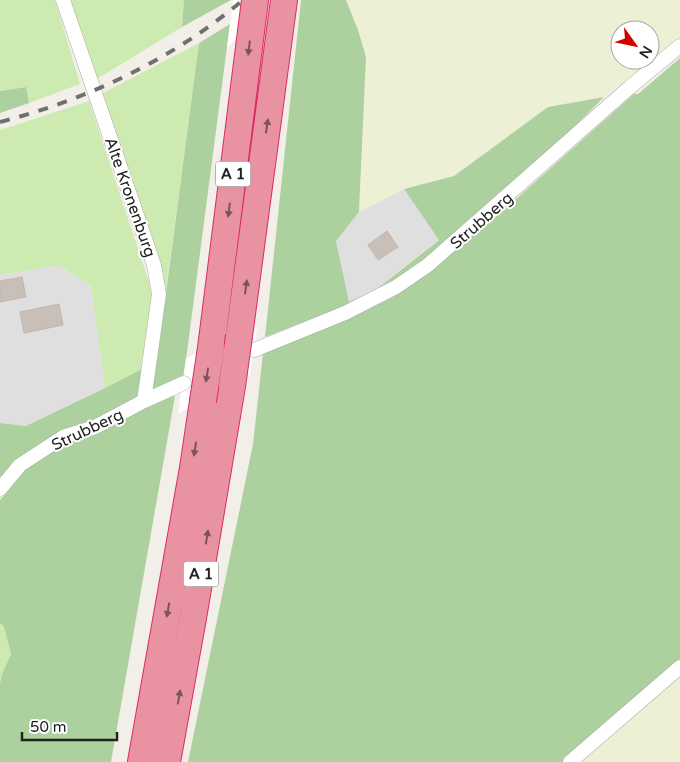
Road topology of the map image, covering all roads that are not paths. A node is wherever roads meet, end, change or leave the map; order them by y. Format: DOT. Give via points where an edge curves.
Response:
graph roads {
  1 [pos="63,0"];
  2 [pos="255,0"];
  3 [pos="284,0"];
  4 [pos="680,46"];
  5 [pos="247,343"];
  6 [pos="184,383"];
  7 [pos="144,401"];
  8 [pos="0,489"];
  9 [pos="680,667"];
  10 [pos="141,762"];
  11 [pos="167,762"];
  12 [pos="570,762"];
  1 -- 7 [label="street, Alte Kronenburg" via="154,265 158,294"];
  2 -- 10 [label="highway, A 1, one-way, bridge" via="211,348"];
  5 -- 3 [label="highway, A 1, one-way"];
  4 -- 5 [label="street, Strubberg" via="428,266 396,287 345,313"];
  11 -- 5 [label="highway, A 1, one-way, bridge" via="232,386"];
  6 -- 7 [label="street, Strubberg"];
  7 -- 8 [label="street, Strubberg" via="95,427 55,442 20,465"];
  9 -- 12 [label="street"];
}
